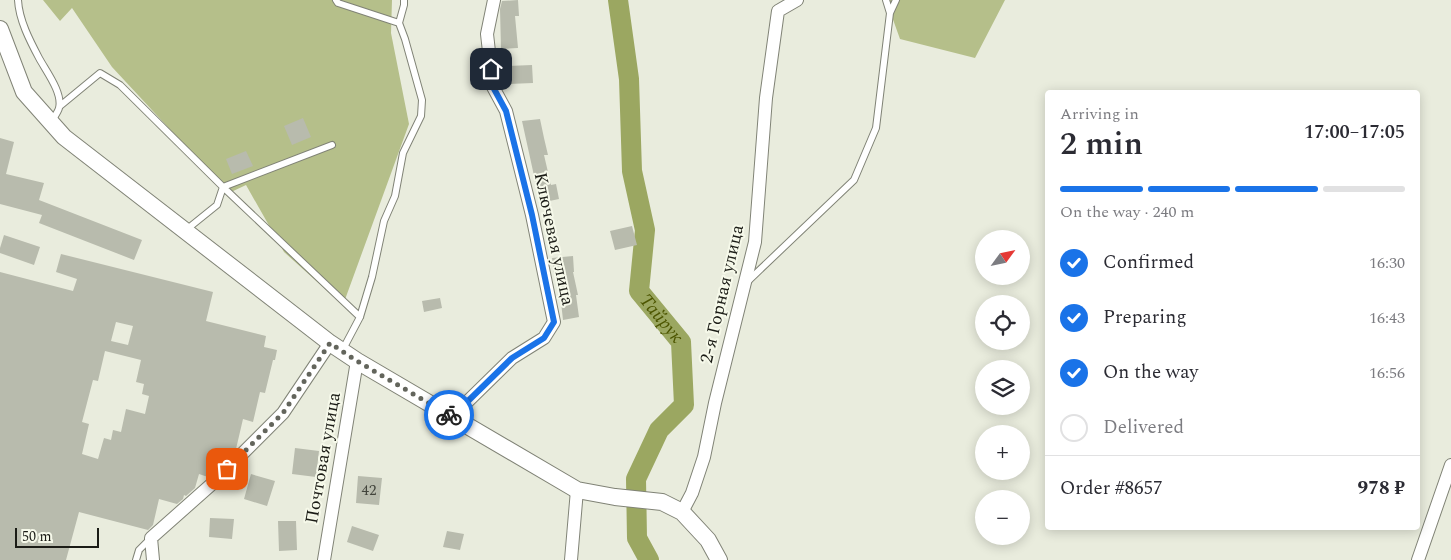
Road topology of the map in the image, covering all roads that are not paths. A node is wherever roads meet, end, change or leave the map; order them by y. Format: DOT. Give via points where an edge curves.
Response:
graph roads {
  1 [pos="18,0"];
  2 [pos="336,0"];
  3 [pos="404,0"];
  4 [pos="494,0"];
  5 [pos="797,0"];
  6 [pos="886,0"];
  7 [pos="896,0"];
  8 [pos="779,6"];
  9 [pos="890,13"];
  10 [pos="399,23"];
  11 [pos="0,29"];
  12 [pos="60,106"];
  13 [pos="51,122"];
  14 [pos="332,145"];
  15 [pos="223,187"];
  16 [pos="186,231"];
  17 [pos="744,285"];
  18 [pos="360,317"];
  19 [pos="336,347"];
  20 [pos="357,361"];
  21 [pos="456,419"];
  22 [pos="1451,465"];
  23 [pos="577,490"];
  24 [pos="682,512"];
  25 [pos="151,538"];
  26 [pos="136,560"];
  27 [pos="153,560"];
  28 [pos="324,560"];
  29 [pos="571,560"];
  30 [pos="718,560"];
  31 [pos="1418,560"];
  1 -- 12 [label="lane" via="28,34 57,87"];
  2 -- 10 [label="lane"];
  3 -- 10 [label="lane"];
  4 -- 21 [label="street, Ключевая улица" via="487,34 493,87 506,111 554,322 544,338 512,358 466,403"];
  5 -- 8 [label="street, 2-я Горная улица"];
  6 -- 9 [label="lane"];
  7 -- 9 [label="lane"];
  8 -- 17 [label="street, 2-я Горная улица" via="766,98 755,242"];
  9 -- 17 [label="lane" via="876,128 854,180"];
  10 -- 18 [label="lane" via="422,100 421,116 403,153 395,196 384,221"];
  11 -- 13 [label="street" via="24,92"];
  12 -- 13 [label="lane"];
  12 -- 15 [label="lane" via="100,73 120,85"];
  13 -- 16 [label="street" via="64,137"];
  14 -- 15 [label="lane"];
  15 -- 16 [label="lane" via="217,204"];
  15 -- 18 [label="lane"];
  16 -- 19 [label="street"];
  17 -- 24 [label="street, 2-я Горная улица" via="704,457"];
  18 -- 19 [label="lane"];
  19 -- 20 [label="street"];
  19 -- 25 [label="street" via="283,413 214,483"];
  20 -- 21 [label="street"];
  20 -- 28 [label="street, Почтовая улица"];
  21 -- 23 [label="street"];
  22 -- 31 [label="street"];
  23 -- 24 [label="street" via="662,502"];
  23 -- 29 [label="street"];
  24 -- 30 [label="street" via="708,540"];
  25 -- 26 [label="lane" via="139,550"];
  25 -- 27 [label="street"];
}
